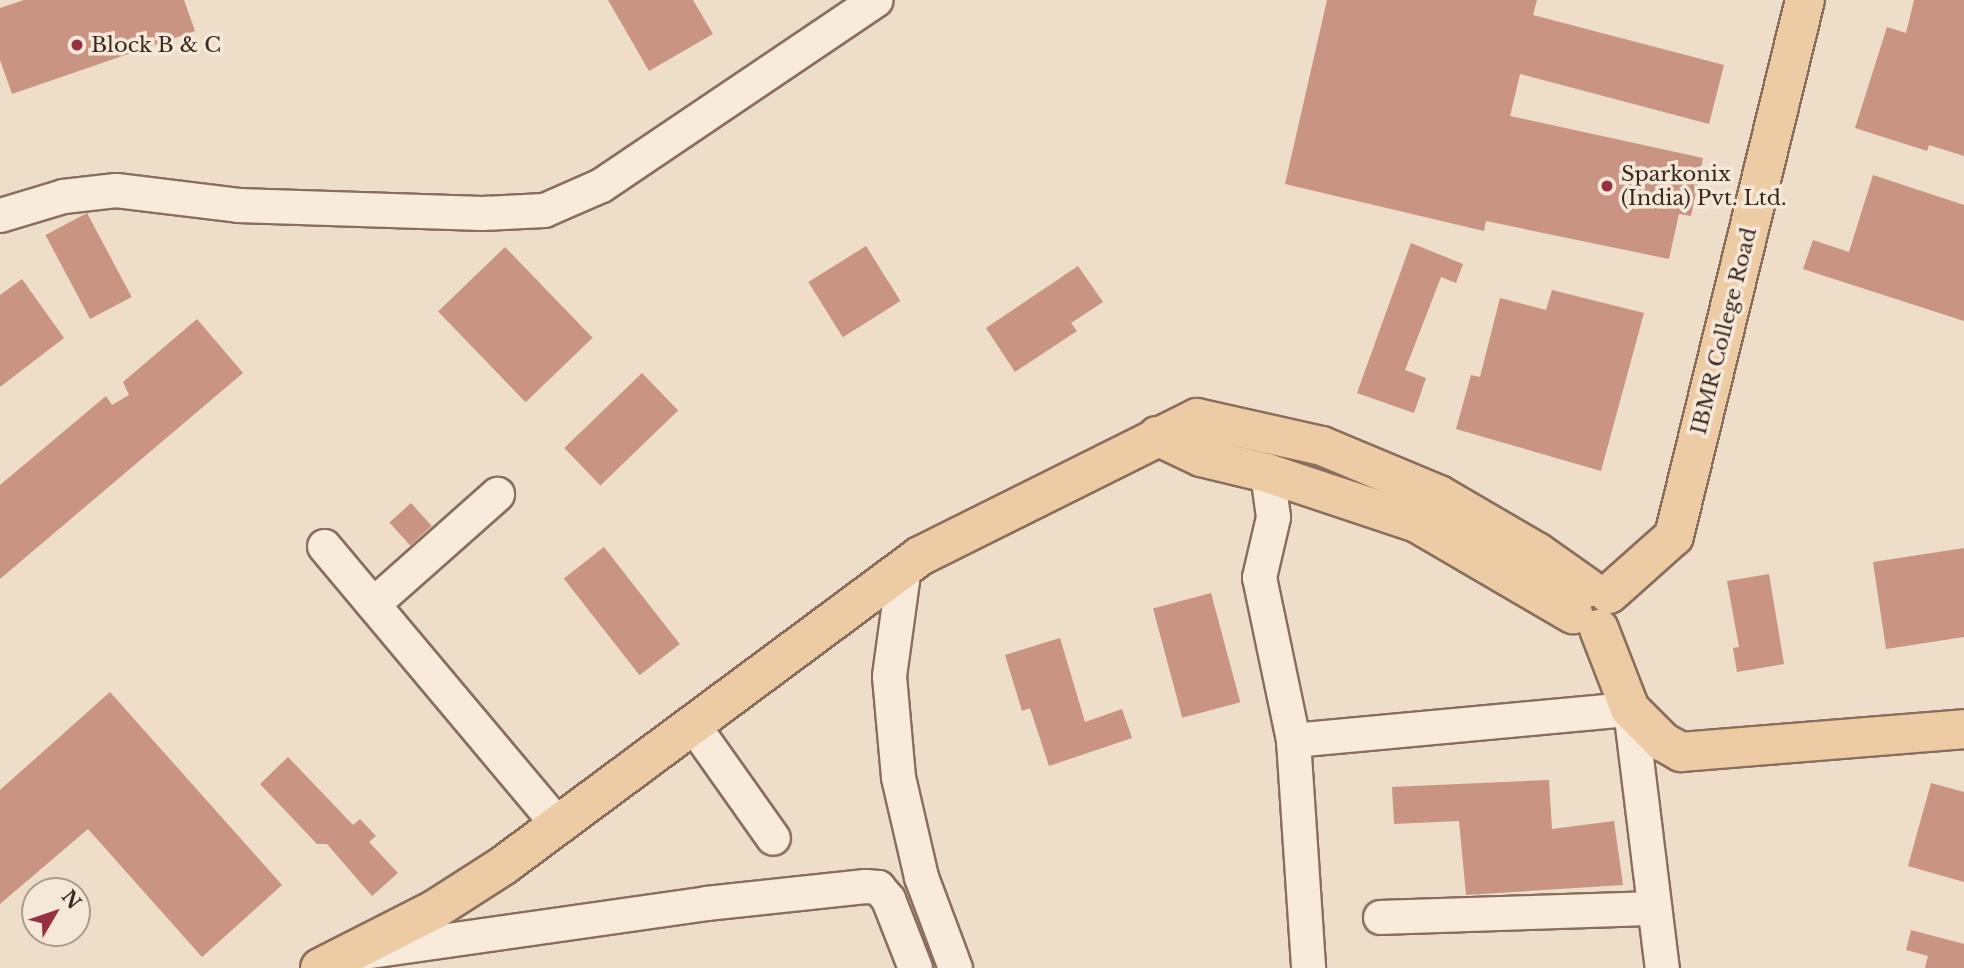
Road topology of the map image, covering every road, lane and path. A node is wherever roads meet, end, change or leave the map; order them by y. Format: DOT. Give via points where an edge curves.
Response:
graph roads {
  1 [pos="875,0"];
  2 [pos="1805,0"];
  3 [pos="0,215"];
  4 [pos="1157,436"];
  5 [pos="1267,473"];
  6 [pos="497,495"];
  7 [pos="324,546"];
  8 [pos="904,566"];
  9 [pos="373,604"];
  10 [pos="1592,606"];
  11 [pos="1964,708"];
  12 [pos="1630,709"];
  13 [pos="693,725"];
  14 [pos="1964,729"];
  15 [pos="1293,740"];
  16 [pos="1663,742"];
  17 [pos="559,826"];
  18 [pos="773,838"];
  19 [pos="1654,908"];
  20 [pos="1380,917"];
  21 [pos="333,961"];
  22 [pos="915,968"];
  23 [pos="955,968"];
  24 [pos="1308,968"];
  25 [pos="1662,968"];
  1 -- 3 [label="street" via="601,185 544,209 482,212 238,205 116,190 63,196"];
  2 -- 10 [label="main road, IBMR College Road" via="1674,536"];
  4 -- 5 [label="main road" via="1201,457"];
  4 -- 8 [label="main road"];
  4 -- 10 [label="main road" via="1197,418 1322,446 1439,495 1536,552"];
  5 -- 10 [label="main road" via="1418,523"];
  5 -- 15 [label="street" via="1273,517 1259,577"];
  6 -- 9 [label="street"];
  7 -- 9 [label="street"];
  8 -- 13 [label="main road"];
  8 -- 23 [label="street" via="889,676 898,777 921,877"];
  9 -- 17 [label="street"];
  10 -- 12 [label="main road"];
  11 -- 16 [label="main road" via="1681,731"];
  12 -- 15 [label="street"];
  12 -- 16 [label="main road"];
  12 -- 19 [label="street"];
  13 -- 17 [label="main road"];
  13 -- 18 [label="street"];
  14 -- 16 [label="main road" via="1681,752"];
  15 -- 24 [label="street"];
  17 -- 21 [label="main road" via="434,910"];
  19 -- 20 [label="street"];
  19 -- 25 [label="street"];
  21 -- 22 [label="street" via="706,903 865,886 878,887 888,899"];
}
